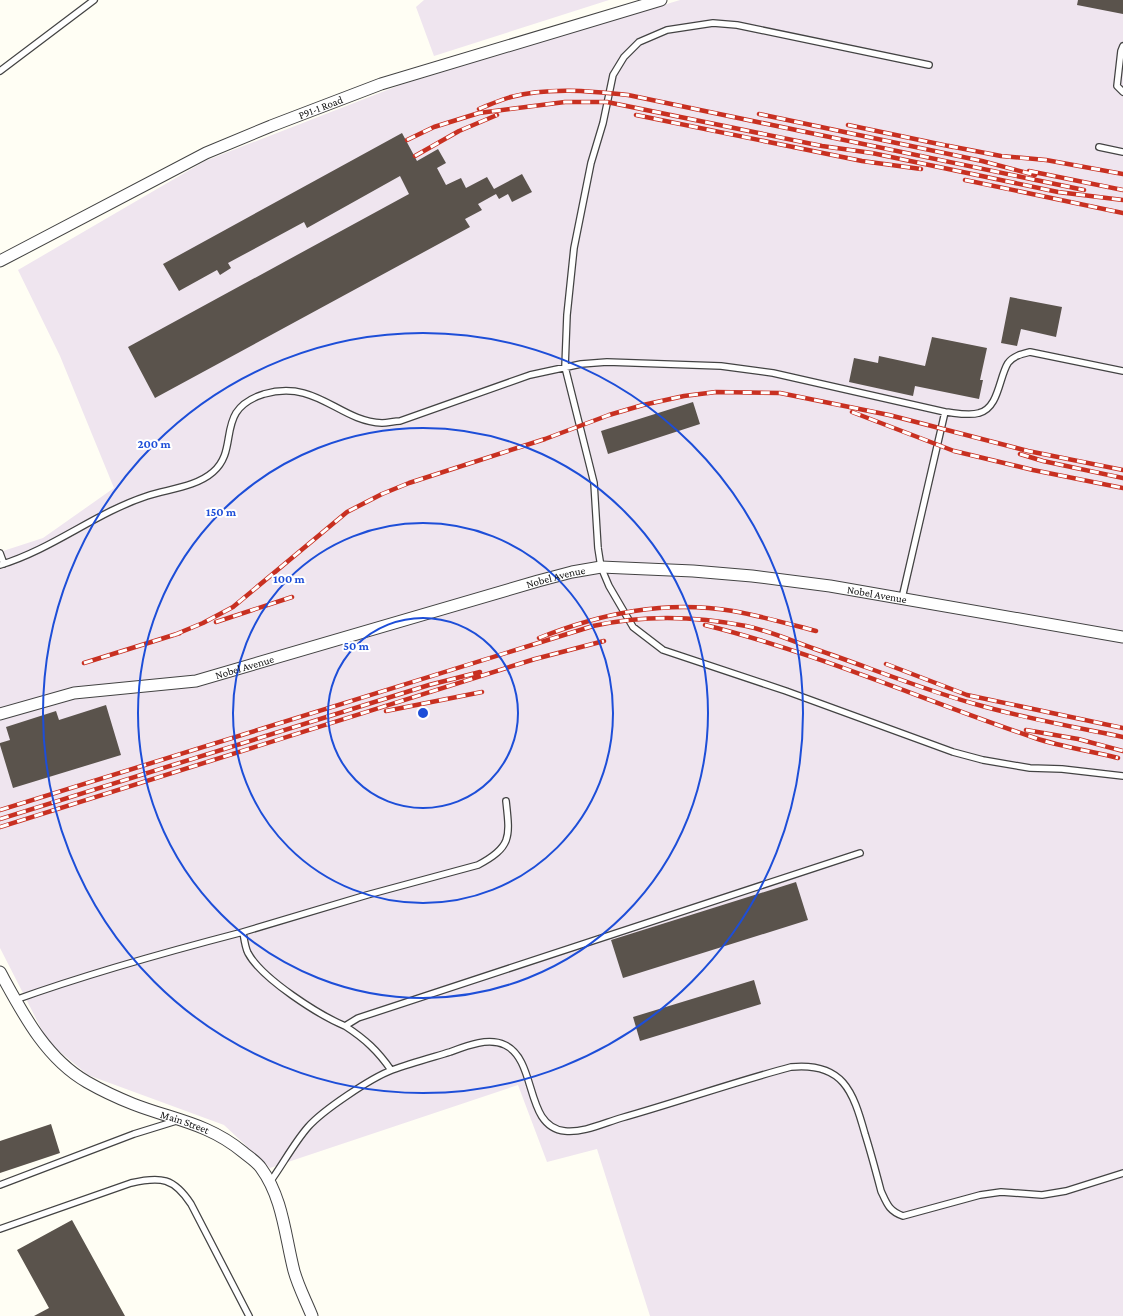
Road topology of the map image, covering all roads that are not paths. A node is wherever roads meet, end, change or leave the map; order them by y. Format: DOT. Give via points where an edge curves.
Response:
graph roads {
  1 [pos="94,0"];
  2 [pos="661,0"];
  3 [pos="1123,46"];
  4 [pos="929,65"];
  5 [pos="0,71"];
  6 [pos="1123,92"];
  7 [pos="1099,147"];
  8 [pos="1123,152"];
  9 [pos="0,261"];
  10 [pos="565,367"];
  11 [pos="1123,371"];
  12 [pos="945,412"];
  13 [pos="0,554"];
  14 [pos="2,565"];
  15 [pos="601,567"];
  16 [pos="902,598"];
  17 [pos="1123,637"];
  18 [pos="0,714"];
  19 [pos="1123,776"];
  20 [pos="506,801"];
  21 [pos="860,853"];
  22 [pos="243,932"];
  23 [pos="0,972"];
  24 [pos="16,1000"];
  25 [pos="345,1026"];
  26 [pos="390,1070"];
  27 [pos="181,1119"];
  28 [pos="1123,1173"];
  29 [pos="270,1182"];
  30 [pos="0,1185"];
  31 [pos="0,1229"];
  32 [pos="249,1316"];
  33 [pos="312,1316"];
  1 -- 5 [label="lane"];
  2 -- 9 [label="street, P91-1 Road" via="381,84 278,123 206,153"];
  3 -- 6 [label="lane" via="1117,86"];
  4 -- 10 [label="lane" via="737,25 713,23 667,30 640,42 624,57 614,75 591,163 574,248"];
  7 -- 8 [label="lane"];
  10 -- 12 [label="lane" via="607,362 722,366 773,373"];
  10 -- 14 [label="lane" via="530,375 400,421 382,423 356,416 308,393 265,394 239,408 232,419 221,463 212,473 199,480 118,507 47,547"];
  10 -- 15 [label="lane" via="594,483"];
  11 -- 12 [label="lane" via="1030,352 1018,355 1008,362 995,398 989,407 980,413"];
  12 -- 16 [label="lane"];
  13 -- 14 [label="lane"];
  15 -- 16 [label="street, Nobel Avenue" via="752,576"];
  15 -- 18 [label="street, Nobel Avenue" via="538,581 196,681 74,693"];
  15 -- 19 [label="lane" via="633,627 663,650 982,760 1030,768"];
  16 -- 17 [label="street, Nobel Avenue"];
  20 -- 22 [label="lane" via="508,830 505,845 494,857 478,866 367,895"];
  21 -- 25 [label="lane" via="358,1018"];
  22 -- 24 [label="lane" via="130,962"];
  22 -- 25 [label="lane" via="247,952 268,976 330,1020"];
  23 -- 24 [label="street, Main Street"];
  24 -- 27 [label="street, Main Street" via="41,1040 72,1072 86,1082 133,1104"];
  25 -- 26 [label="lane" via="364,1038 380,1054"];
  26 -- 28 [label="lane" via="476,1043 493,1042 505,1045 515,1053 523,1067 540,1113 547,1124 556,1130 567,1132 654,1109 785,1068 817,1068 833,1074 845,1084 856,1101 881,1191 893,1212 903,1216 980,1195 1001,1192 1042,1194 1066,1191"];
  26 -- 29 [label="lane" via="328,1109 308,1127"];
  27 -- 29 [label="street, Main Street" via="231,1142 260,1166"];
  27 -- 30 [label="lane" via="134,1134"];
  29 -- 33 [label="street, Main Street" via="280,1208 294,1272"];
  31 -- 32 [label="lane" via="131,1182 150,1178 166,1180 182,1190 192,1204"];
}
